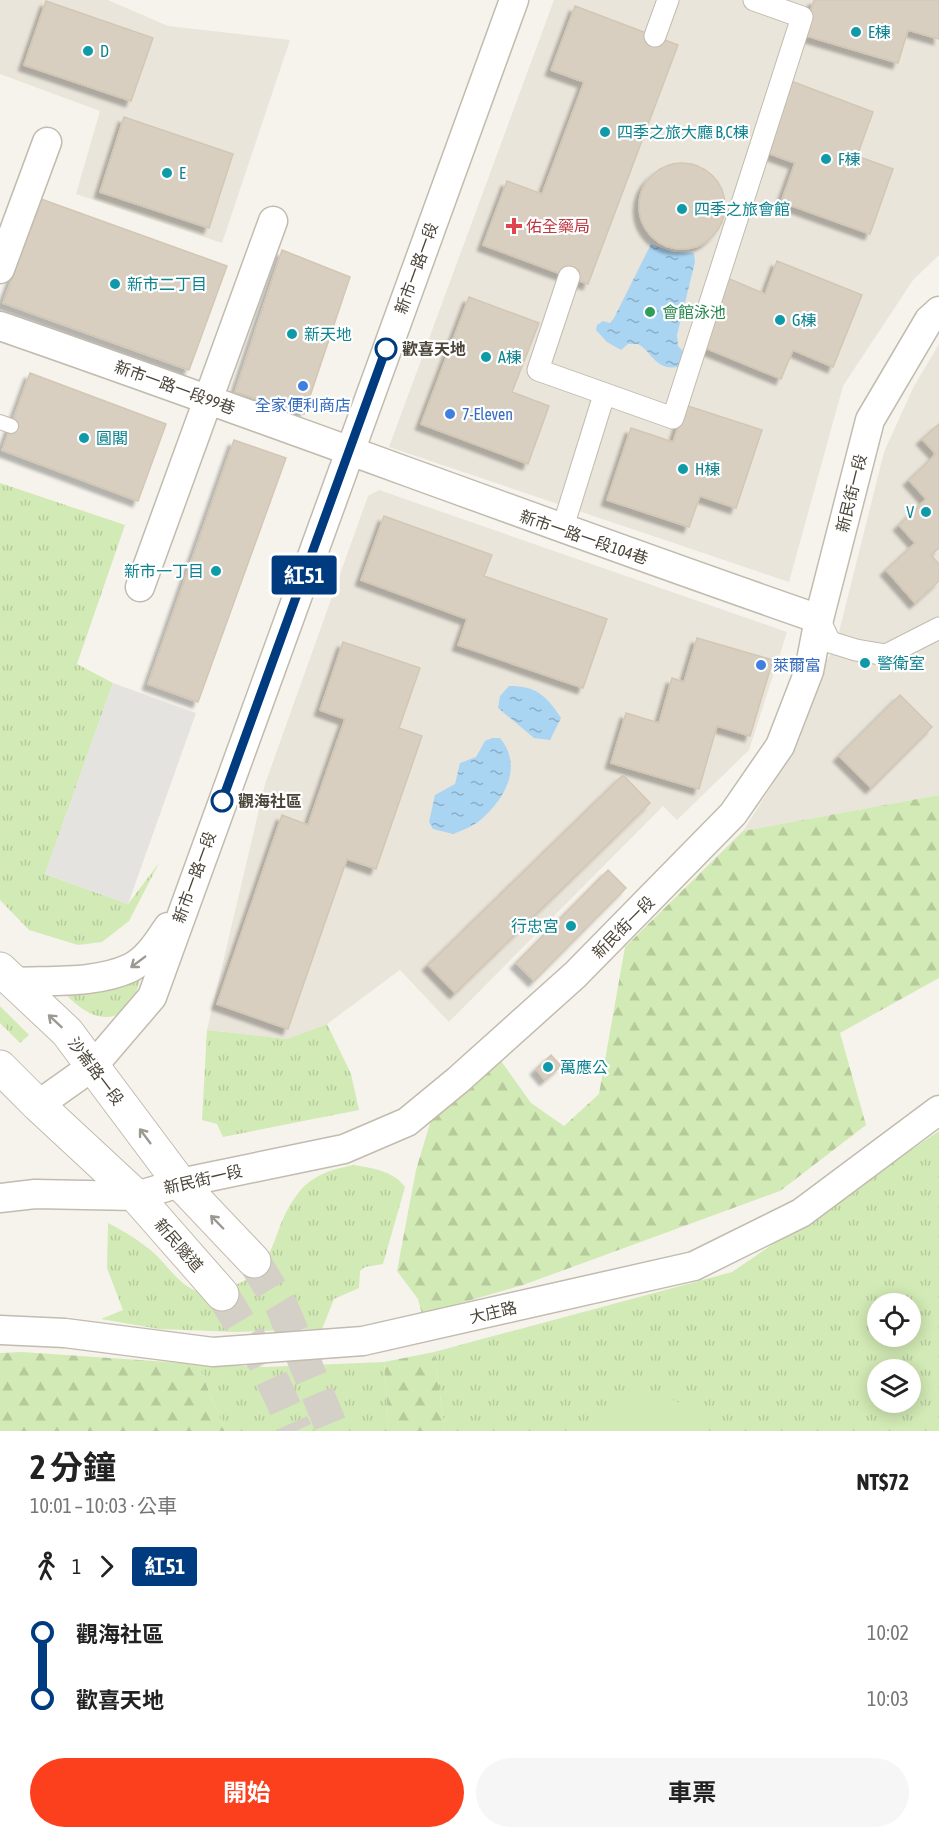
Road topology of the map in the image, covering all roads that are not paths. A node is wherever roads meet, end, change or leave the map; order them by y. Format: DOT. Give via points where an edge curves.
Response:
graph roads {
  1 [pos="514,0"];
  2 [pos="668,0"];
  3 [pos="754,0"];
  4 [pos="778,4"];
  5 [pos="655,36"];
  6 [pos="47,142"];
  7 [pos="273,221"];
  8 [pos="0,269"];
  9 [pos="569,277"];
  10 [pos="939,311"];
  11 [pos="0,326"];
  12 [pos="604,395"];
  13 [pos="207,398"];
  14 [pos="349,452"];
  15 [pos="562,530"];
  16 [pos="140,587"];
  17 [pos="819,619"];
  18 [pos="939,628"];
  19 [pos="186,900"];
  20 [pos="7,975"];
  21 [pos="0,1066"];
  22 [pos="93,1066"];
  23 [pos="38,1105"];
  24 [pos="939,1110"];
  25 [pos="180,1183"];
  26 [pos="136,1196"];
  27 [pos="0,1198"];
  28 [pos="254,1261"];
  29 [pos="222,1294"];
  30 [pos="0,1330"];
  1 -- 14 [label="street, 新市一路一段"];
  2 -- 5 [label="street"];
  3 -- 4 [label="street"];
  4 -- 12 [label="street" via="802,17 673,418"];
  6 -- 8 [label="street"];
  7 -- 13 [label="street"];
  9 -- 12 [label="street" via="538,370"];
  10 -- 17 [label="street, 新民街一段" via="929,320 870,420"];
  11 -- 13 [label="street, 新市一路一段99巷"];
  12 -- 15 [label="street"];
  13 -- 14 [label="street, 新市一路一段99巷"];
  13 -- 16 [label="street"];
  14 -- 15 [label="street, 新市一路一段104巷"];
  14 -- 19 [label="street, 新市一路一段"];
  15 -- 17 [label="street, 新市一路一段104巷"];
  17 -- 18 [label="street" via="830,642 886,655"];
  17 -- 25 [label="street, 新民街一段" via="809,672 780,746 733,814 575,975 458,1080 407,1122 344,1149"];
  19 -- 20 [label="street, one-way" via="152,951 131,968 96,977"];
  19 -- 22 [label="street, 新市一路一段" via="152,998"];
  22 -- 20 [label="street, 沙崙路一段, one-way" via="67,1032"];
  21 -- 23 [label="street"];
  22 -- 23 [label="street, 新市一路一段"];
  25 -- 22 [label="street, 沙崙路一段, one-way"];
  23 -- 26 [label="street"];
  24 -- 30 [label="street, 大庄路" via="801,1213 694,1266 363,1341 213,1352 65,1333"];
  25 -- 26 [label="street, 新民街一段"];
  28 -- 25 [label="street, one-way"];
  26 -- 27 [label="street, 新民街一段" via="36,1194"];
  26 -- 29 [label="street, 新民隧道"];
}
